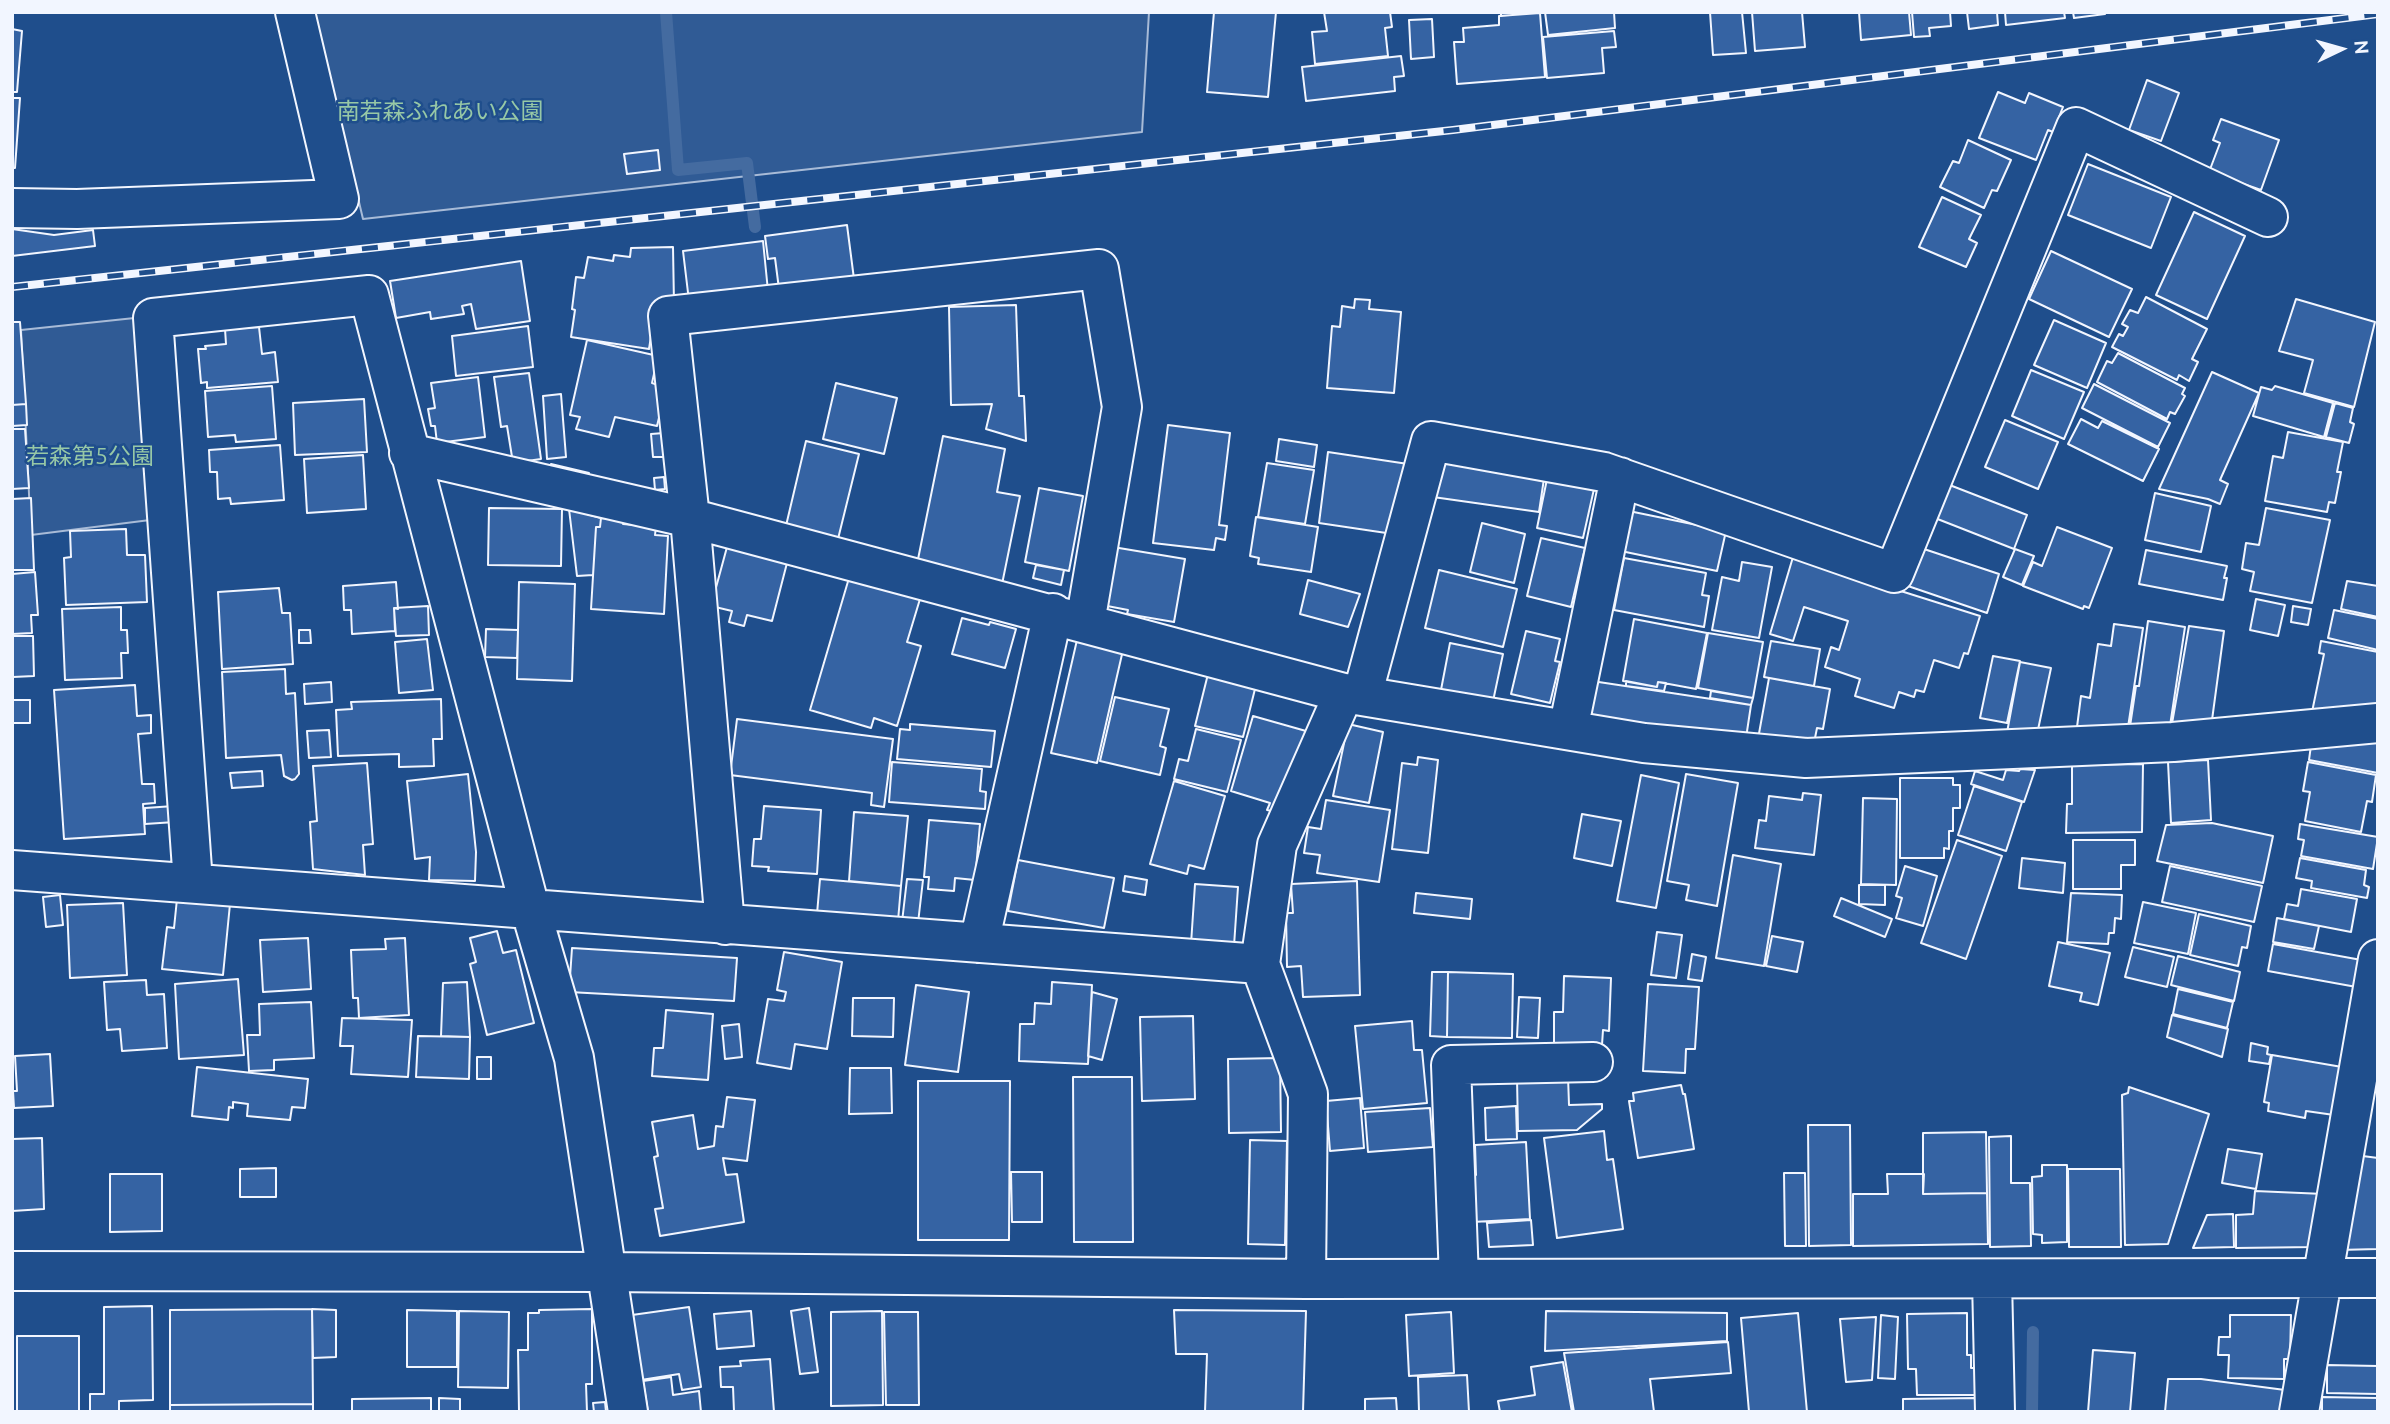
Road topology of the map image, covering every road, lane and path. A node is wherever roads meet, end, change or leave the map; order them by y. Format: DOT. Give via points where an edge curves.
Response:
graph roads {
  1 [pos="295,12"];
  2 [pos="12,208"];
  3 [pos="2268,217"];
  4 [pos="409,453"];
  5 [pos="1620,477"];
  6 [pos="690,518"];
  7 [pos="1069,618"];
  8 [pos="1353,694"];
  9 [pos="2378,723"];
  10 [pos="1569,730"];
  11 [pos="12,870"];
  12 [pos="193,883"];
  13 [pos="530,908"];
  14 [pos="725,925"];
  15 [pos="979,943"];
  16 [pos="2378,959"];
  17 [pos="1260,964"];
  18 [pos="1593,1062"];
  19 [pos="12,1271"];
  20 [pos="607,1272"];
  21 [pos="2323,1278"];
  22 [pos="2378,1278"];
  23 [pos="1306,1279"];
  24 [pos="1459,1279"];
  25 [pos="1992,1280"];
  26 [pos="628,1412"];
  27 [pos="1995,1412"];
  28 [pos="2299,1412"];
  1 -- 2 [label="street" via="339,199"];
  3 -- 5 [label="street" via="2076,127 1894,573"];
  4 -- 6 [label="street"];
  4 -- 12 [label="street" via="369,295 153,318"];
  4 -- 13 [label="street"];
  5 -- 8 [label="street" via="1431,441"];
  5 -- 10 [label="street"];
  6 -- 7 [label="street"];
  6 -- 7 [label="street" via="668,316 1099,270 1122,407"];
  6 -- 14 [label="street"];
  7 -- 8 [label="street"];
  7 -- 15 [label="street"];
  8 -- 10 [label="street"];
  8 -- 17 [label="street" via="1277,845"];
  9 -- 10 [label="street" via="2173,742 1806,758 1643,743"];
  11 -- 12 [label="street"];
  12 -- 13 [label="street"];
  13 -- 14 [label="street"];
  13 -- 20 [label="street" via="574,1058"];
  14 -- 15 [label="street"];
  15 -- 17 [label="street"];
  16 -- 21 [label="street"];
  17 -- 23 [label="street" via="1308,1094"];
  18 -- 24 [label="street" via="1451,1065"];
  19 -- 20 [label="street"];
  20 -- 23 [label="street"];
  20 -- 26 [label="street"];
  21 -- 22 [label="street"];
  21 -- 25 [label="street"];
  21 -- 28 [label="street"];
  23 -- 24 [label="street"];
  24 -- 25 [label="street"];
  25 -- 27 [label="street"];
}
